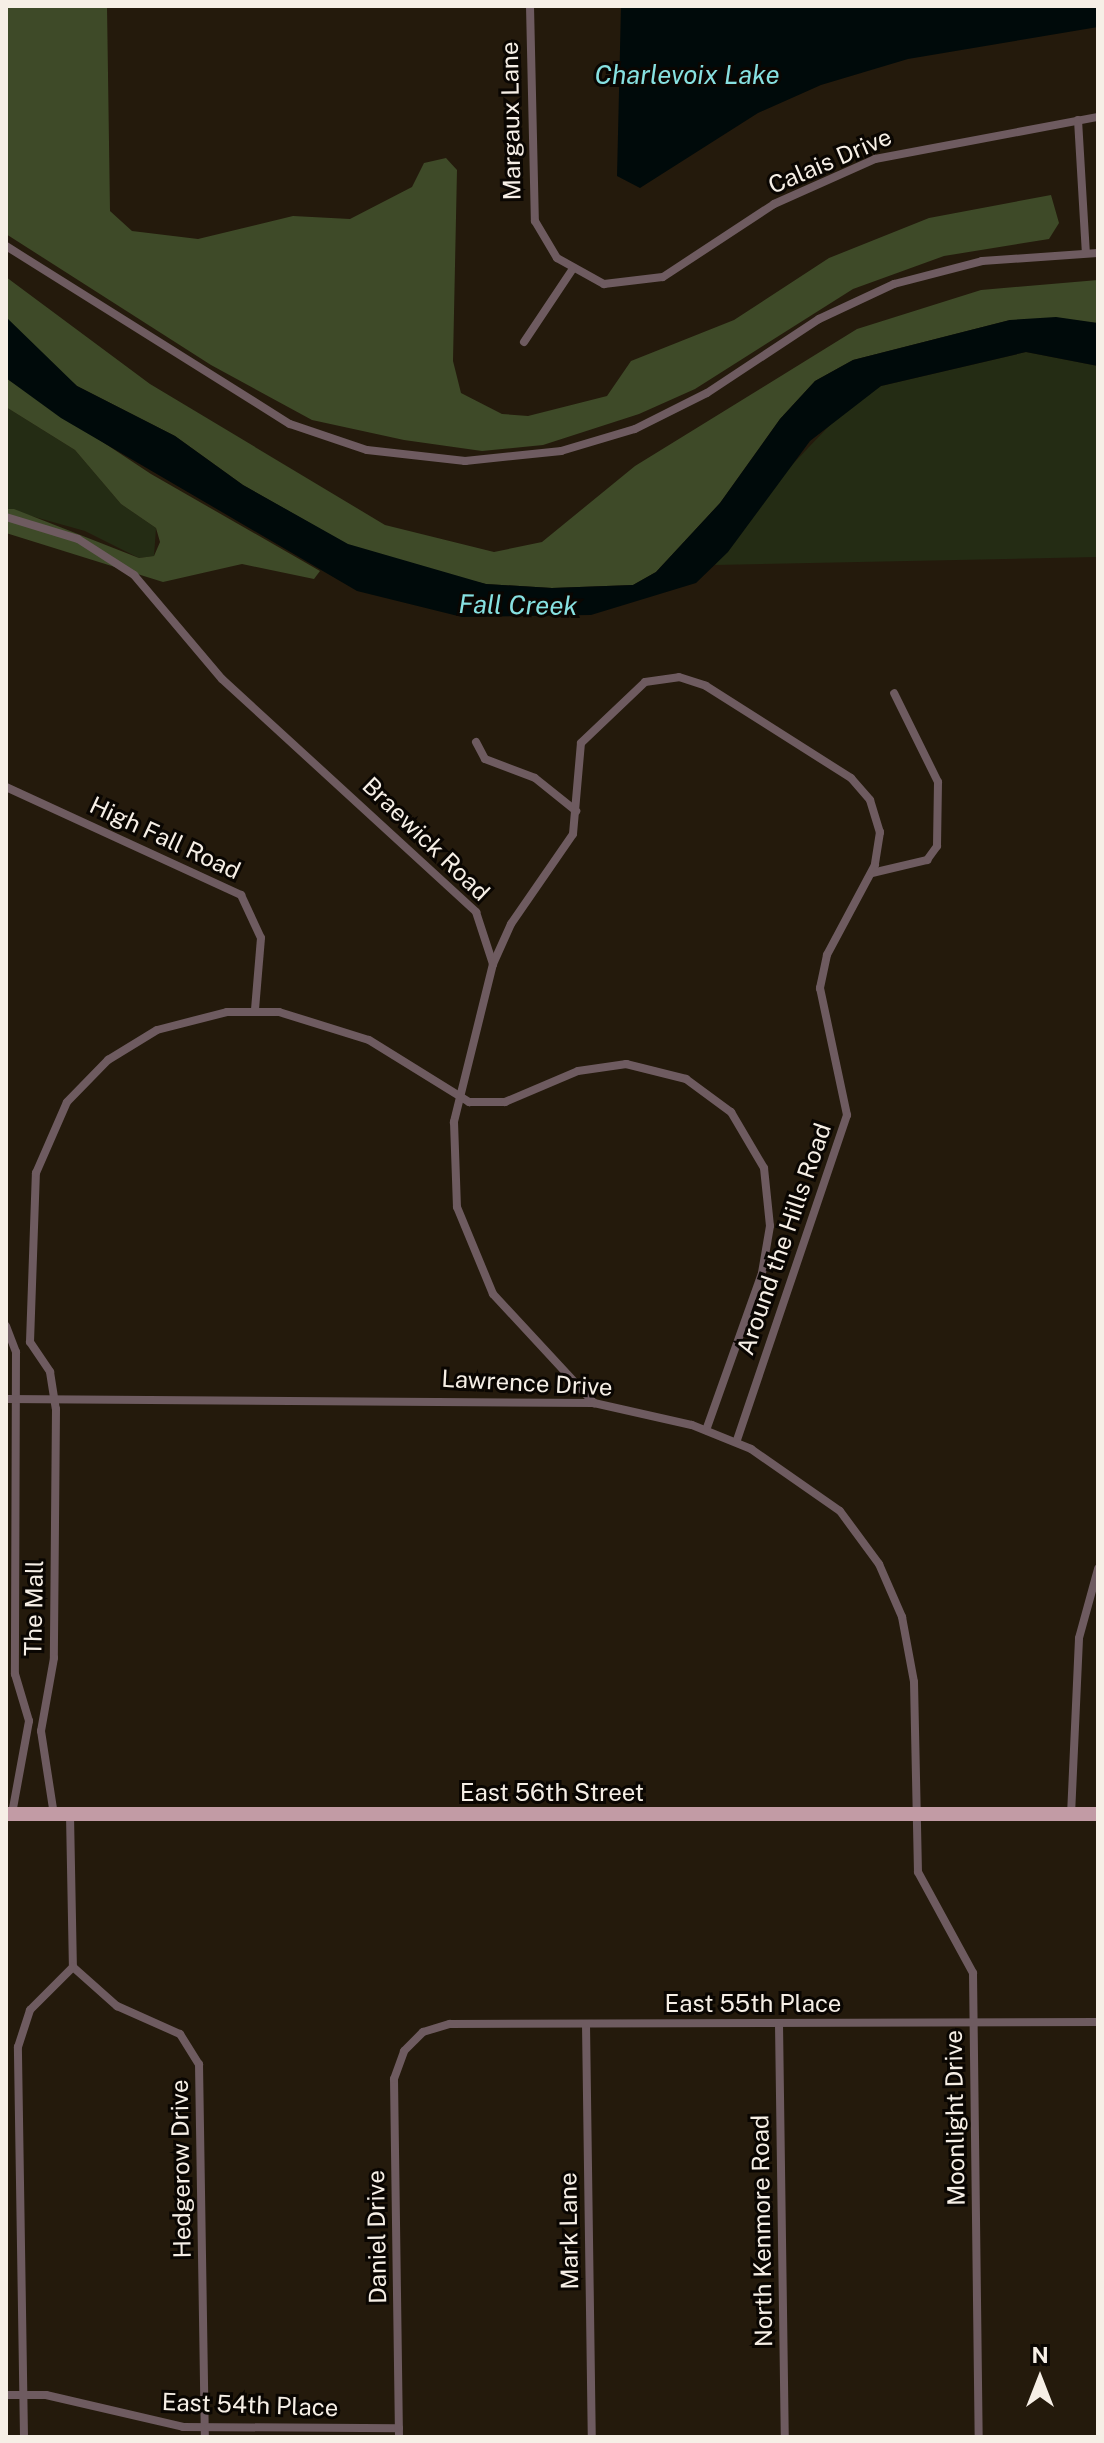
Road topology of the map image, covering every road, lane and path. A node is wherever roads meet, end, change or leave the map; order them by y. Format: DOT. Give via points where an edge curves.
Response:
graph roads {
  1 [pos="530,6"];
  2 [pos="1098,117"];
  3 [pos="1078,120"];
  4 [pos="6,246"];
  5 [pos="1086,253"];
  6 [pos="1098,253"];
  7 [pos="572,270"];
  8 [pos="524,342"];
  9 [pos="6,517"];
  10 [pos="894,693"];
  11 [pos="476,742"];
  12 [pos="6,787"];
  13 [pos="576,811"];
  14 [pos="872,873"];
  15 [pos="493,964"];
  16 [pos="255,1010"];
  17 [pos="458,1098"];
  18 [pos="6,1326"];
  19 [pos="30,1342"];
  20 [pos="15,1345"];
  21 [pos="55,1398"];
  22 [pos="11,1399"];
  23 [pos="594,1403"];
  24 [pos="706,1430"];
  25 [pos="736,1442"];
  26 [pos="1098,1569"];
  27 [pos="28,1727"];
  28 [pos="41,1727"];
  29 [pos="26,1754"];
  30 [pos="44,1754"];
  31 [pos="9,1814"];
  32 [pos="914,1814"];
  33 [pos="1098,1814"];
  34 [pos="54,1815"];
  35 [pos="70,1815"];
  36 [pos="1071,1815"];
  37 [pos="73,1967"];
  38 [pos="1098,2022"];
  39 [pos="586,2024"];
  40 [pos="779,2024"];
  41 [pos="974,2024"];
  42 [pos="413,2041"];
  43 [pos="6,2395"];
  44 [pos="23,2395"];
  45 [pos="205,2432"];
  46 [pos="399,2432"];
  47 [pos="24,2437"];
  48 [pos="592,2437"];
  49 [pos="785,2437"];
  50 [pos="979,2437"];
  1 -- 7 [label="street, Margaux Lane" via="532,205 545,242"];
  2 -- 3 [label="street, Calais Drive"];
  3 -- 5 [label="street"];
  3 -- 7 [label="street, Calais Drive" via="940,142 854,167 774,204 654,281 616,285"];
  4 -- 5 [label="street" via="280,419 367,450 465,461 575,448 657,420 819,319 894,284 982,261"];
  5 -- 6 [label="street"];
  7 -- 8 [label="street"];
  9 -- 15 [label="street, Braewick Road" via="78,539 142,582 222,679 467,901 483,925"];
  10 -- 14 [label="street" via="938,782 937,846 927,860"];
  11 -- 13 [label="street" via="485,759 535,778"];
  12 -- 16 [label="street, High Fall Road" via="234,889 260,932"];
  13 -- 14 [label="street, Around the Hills Road" via="584,737 637,686 688,679 858,785 878,823"];
  13 -- 15 [label="street, Around the Hills Road" via="571,841 511,924"];
  14 -- 25 [label="street, Around the Hills Road" via="821,978 822,1016 847,1090 846,1119"];
  15 -- 17 [label="street, Braewick Road"];
  16 -- 17 [label="street" via="352,1032"];
  16 -- 19 [label="street" via="203,1015 146,1036 97,1069 59,1113 35,1178"];
  17 -- 23 [label="street, Braewick Road" via="452,1179 471,1252 508,1314"];
  17 -- 24 [label="street" via="505,1102 587,1068 636,1065 702,1089 746,1130 768,1187 768,1245"];
  18 -- 20 [label="street"];
  19 -- 20 [label="street"];
  19 -- 21 [label="street, The Mall" via="47,1364"];
  20 -- 22 [label="street, The Mall"];
  21 -- 22 [label="street, Lawrence Drive"];
  21 -- 23 [label="street, Lawrence Drive"];
  21 -- 28 [label="street, The Mall" via="54,1658"];
  22 -- 27 [label="street, The Mall" via="15,1674"];
  23 -- 24 [label="street, Lawrence Drive"];
  24 -- 25 [label="street, Lawrence Drive"];
  25 -- 32 [label="street, Lawrence Drive" via="826,1498 888,1581 913,1668"];
  26 -- 36 [label="street" via="1080,1629"];
  27 -- 28 [label="street"];
  27 -- 29 [label="street, The Mall"];
  28 -- 30 [label="street, The Mall"];
  29 -- 30 [label="street"];
  29 -- 31 [label="street, The Mall"];
  30 -- 34 [label="street, The Mall"];
  31 -- 34 [label="main road, East 56th Street"];
  32 -- 35 [label="main road, East 56th Street"];
  32 -- 36 [label="main road, East 56th Street"];
  32 -- 41 [label="street, Moonlight Drive" via="922,1885 969,1958"];
  33 -- 36 [label="main road, East 56th Street"];
  34 -- 35 [label="main road, East 56th Street"];
  35 -- 37 [label="street"];
  37 -- 44 [label="street" via="33,2006 18,2047"];
  37 -- 45 [label="street, Hedgerow Drive" via="117,2006 180,2034 199,2064"];
  38 -- 41 [label="street, East 55th Place"];
  39 -- 40 [label="street, East 55th Place"];
  39 -- 42 [label="street, East 55th Place" via="450,2024"];
  39 -- 48 [label="street, Mark Lane"];
  40 -- 41 [label="street, East 55th Place"];
  40 -- 49 [label="street, North Kenmore Road"];
  41 -- 50 [label="street, Moonlight Drive"];
  42 -- 46 [label="street, Daniel Drive" via="394,2079"];
  43 -- 44 [label="street, East 54th Place"];
  44 -- 45 [label="street, East 54th Place"];
  44 -- 47 [label="street"];
  45 -- 46 [label="street, East 54th Place"];
}
